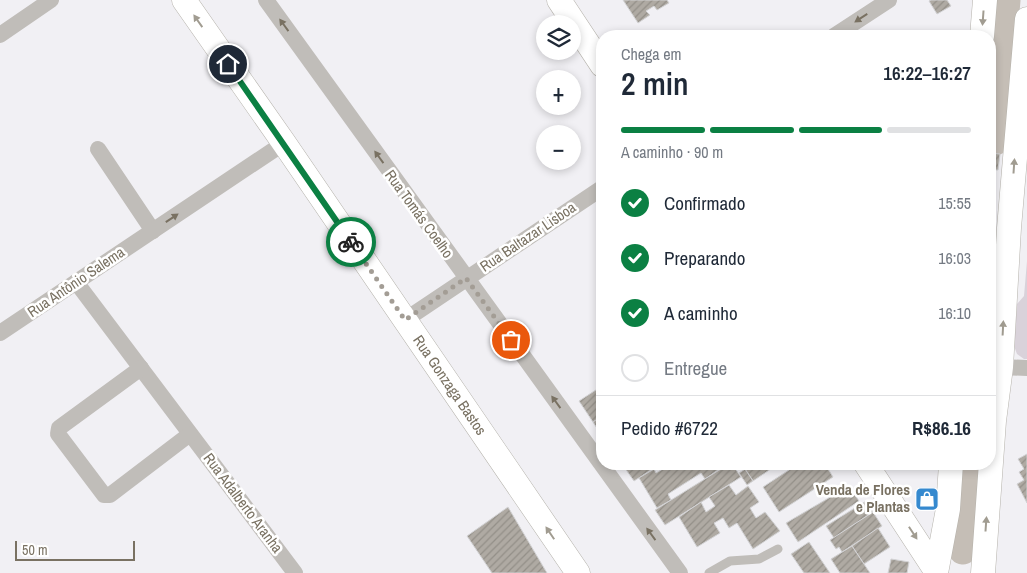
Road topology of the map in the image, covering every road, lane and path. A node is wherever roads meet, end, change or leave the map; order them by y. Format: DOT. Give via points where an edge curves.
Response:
graph roads {
  1 [pos="51,0"];
  2 [pos="184,0"];
  3 [pos="266,0"];
  4 [pos="560,0"];
  5 [pos="889,0"];
  6 [pos="984,0"];
  7 [pos="1027,19"];
  8 [pos="843,30"];
  9 [pos="982,30"];
  10 [pos="0,35"];
  11 [pos="596,56"];
  12 [pos="284,143"];
  13 [pos="98,149"];
  14 [pos="596,192"];
  15 [pos="153,231"];
  16 [pos="466,278"];
  17 [pos="76,282"];
  18 [pos="405,320"];
  19 [pos="0,333"];
  20 [pos="996,365"];
  21 [pos="141,368"];
  22 [pos="1027,368"];
  23 [pos="190,434"];
  24 [pos="596,457"];
  25 [pos="605,470"];
  26 [pos="870,470"];
  27 [pos="951,470"];
  28 [pos="991,470"];
  29 [pos="778,549"];
  30 [pos="938,572"];
  31 [pos="295,573"];
  32 [pos="578,573"];
  33 [pos="680,573"];
  34 [pos="709,573"];
  35 [pos="983,573"];
  1 -- 10 [label="street"];
  12 -- 2 [label="main road, Rua Gonzaga Bastos, one-way"];
  16 -- 3 [label="street, Rua Tomás Coelho, one-way"];
  4 -- 11 [label="main road"];
  5 -- 8 [label="street, one-way"];
  6 -- 9 [label="main road, one-way"];
  20 -- 7 [label="main road, one-way"];
  15 -- 12 [label="street, Rua Antônio Salema, one-way"];
  12 -- 18 [label="main road, Rua Gonzaga Bastos"];
  13 -- 15 [label="street"];
  14 -- 16 [label="street, Rua Baltazar Lisboa"];
  15 -- 17 [label="street, Rua Antônio Salema"];
  16 -- 18 [label="street, Rua Baltazar Lisboa"];
  24 -- 16 [label="street, Rua Tomás Coelho, one-way"];
  17 -- 19 [label="street, Rua Antônio Salema"];
  17 -- 21 [label="street, Rua Adalberto Aranha"];
  32 -- 18 [label="main road, Rua Gonzaga Bastos, one-way"];
  20 -- 22 [label="street"];
  21 -- 23 [label="street, Rua Adalberto Aranha"];
  21 -- 23 [label="street" via="59,428 58,434 104,495 110,494"];
  23 -- 31 [label="street, Rua Adalberto Aranha"];
  33 -- 25 [label="street, Rua Tomás Coelho, one-way"];
  26 -- 30 [label="main road, one-way"];
  27 -- 30 [label="main road"];
  35 -- 28 [label="main road, one-way"];
  29 -- 34 [label="lane" via="759,559 730,561"];
}
